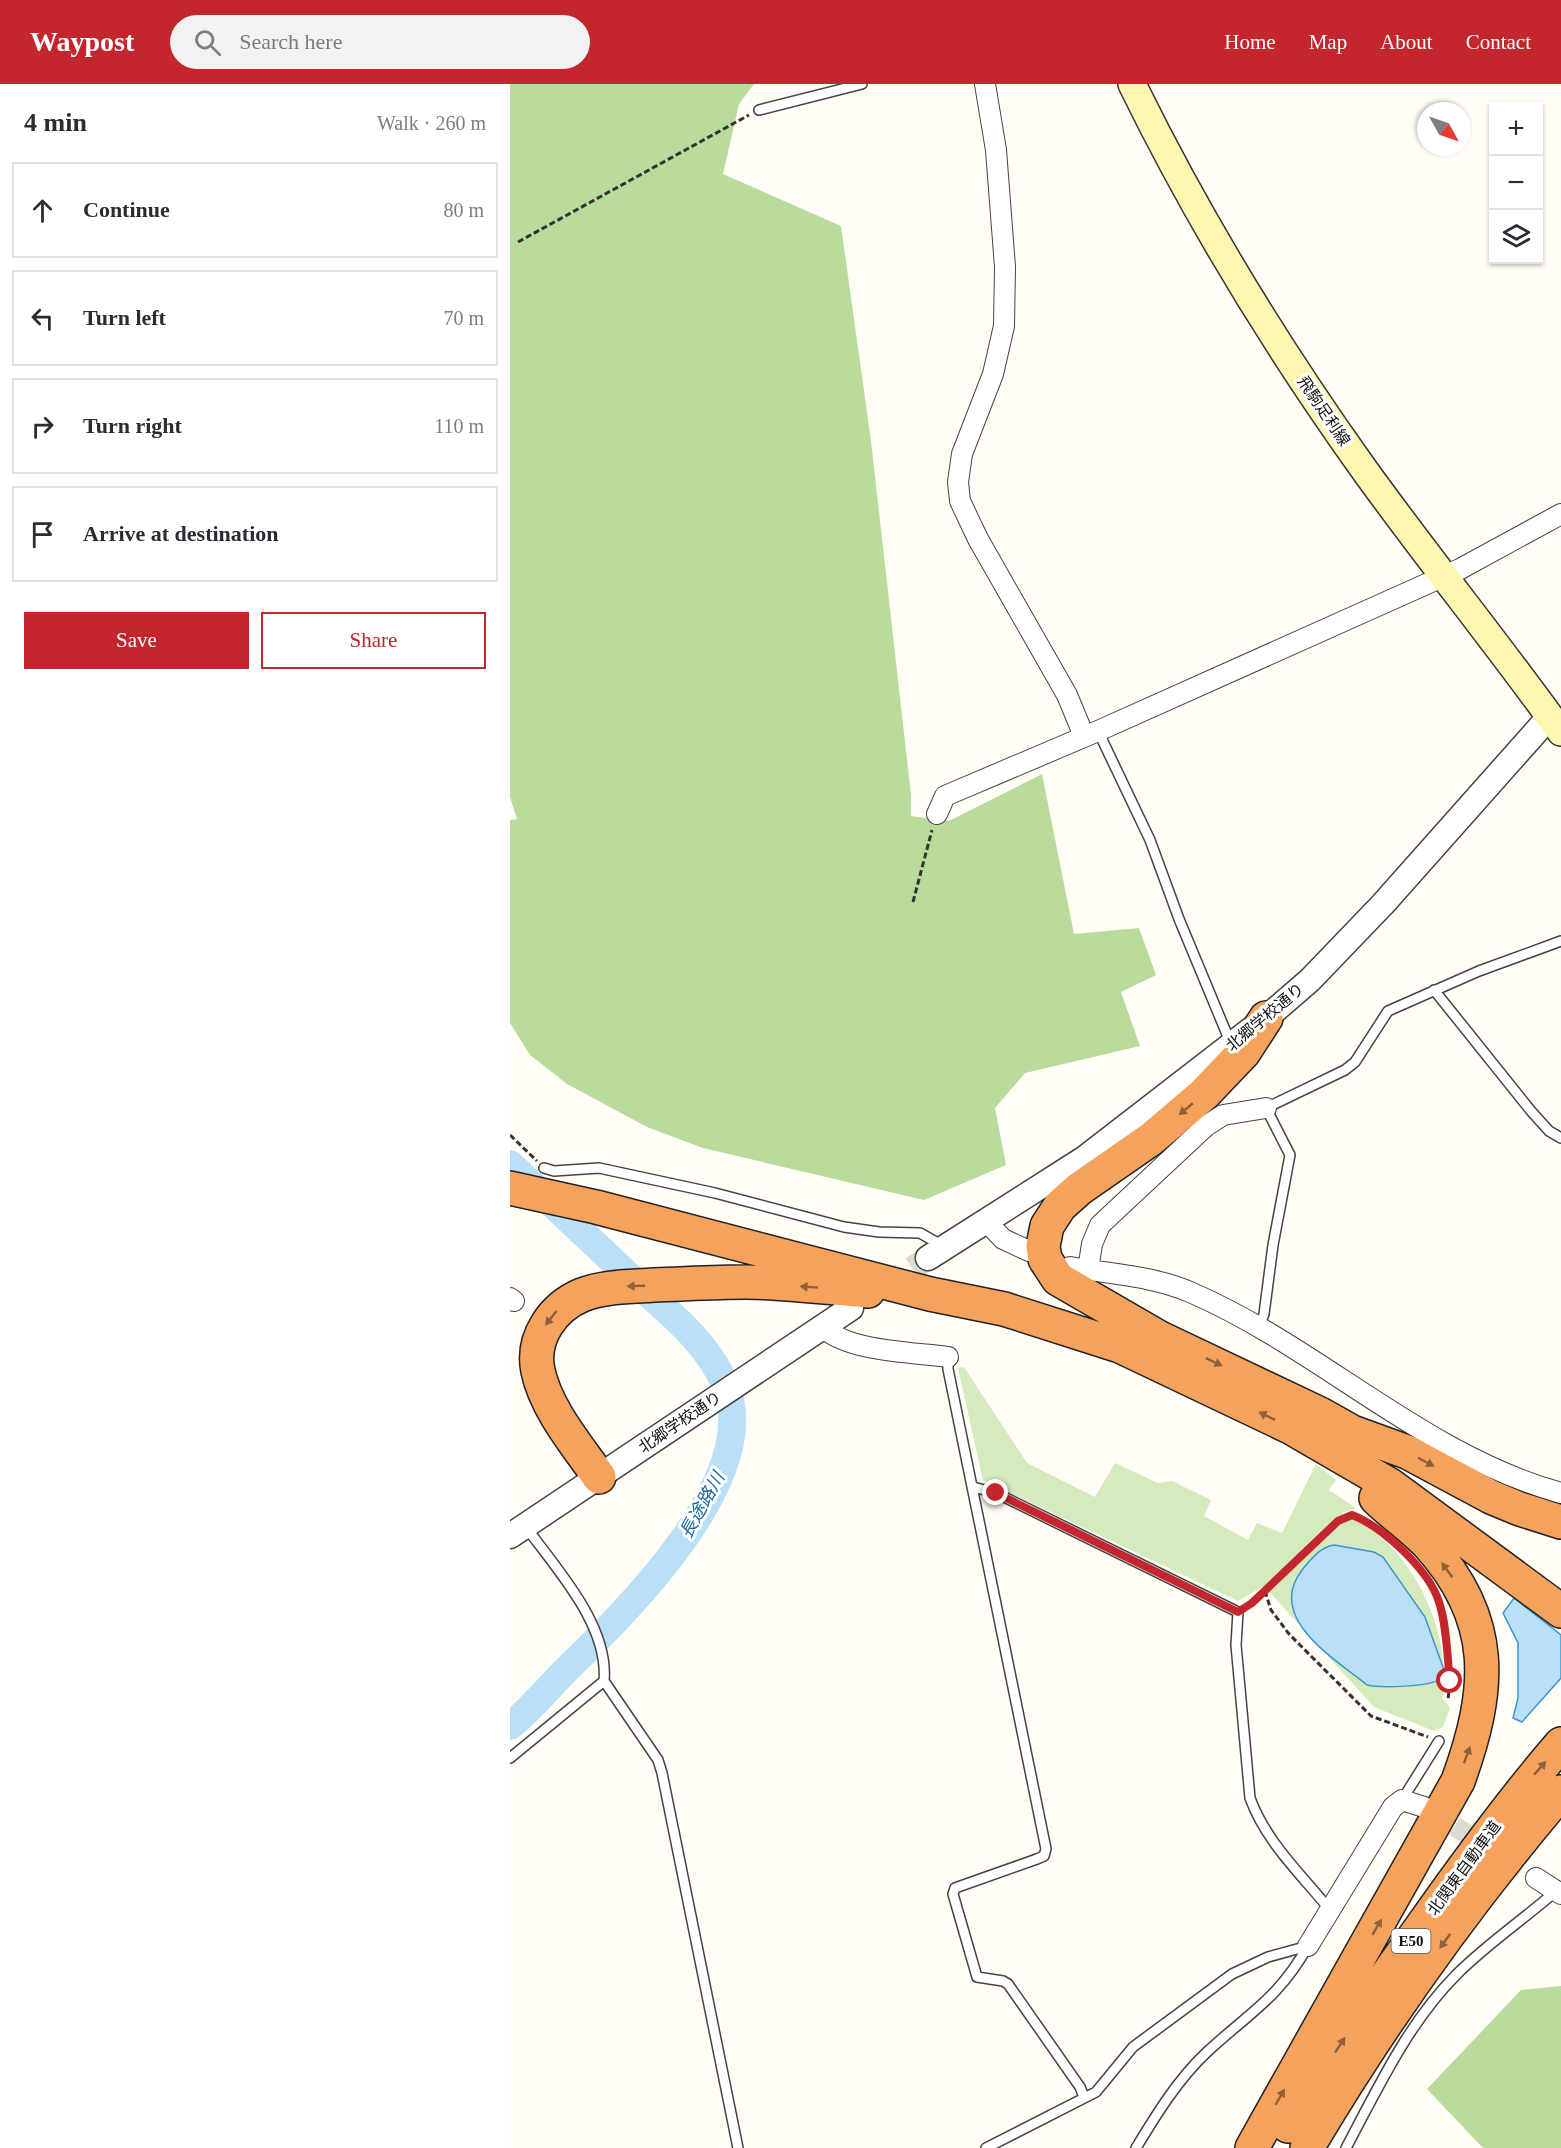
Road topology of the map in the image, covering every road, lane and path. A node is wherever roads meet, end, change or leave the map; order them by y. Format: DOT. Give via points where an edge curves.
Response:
graph roads {
  1 [pos="862,84"];
  2 [pos="985,84"];
  3 [pos="1132,84"];
  4 [pos="759,110"];
  5 [pos="518,242"];
  6 [pos="1561,514"];
  7 [pos="1444,576"];
  8 [pos="1557,717"];
  9 [pos="1091,734"];
  10 [pos="937,814"];
  11 [pos="913,902"];
  12 [pos="1561,941"];
  13 [pos="1434,990"];
  14 [pos="1266,1018"];
  15 [pos="1232,1046"];
  16 [pos="1266,1108"];
  17 [pos="510,1135"];
  18 [pos="1561,1138"];
  19 [pos="544,1168"];
  20 [pos="510,1174"];
  21 [pos="510,1188"];
  22 [pos="594,1200"];
  23 [pos="986,1221"];
  24 [pos="1029,1251"];
  25 [pos="936,1253"];
  26 [pos="930,1294"];
  27 [pos="851,1308"];
  28 [pos="822,1327"];
  29 [pos="1259,1327"];
  30 [pos="1160,1338"];
  31 [pos="948,1357"];
  32 [pos="1352,1432"];
  33 [pos="1319,1444"];
  34 [pos="599,1477"];
  35 [pos="974,1487"];
  36 [pos="1561,1493"];
  37 [pos="1364,1520"];
  38 [pos="1561,1522"];
  39 [pos="518,1531"];
  40 [pos="1265,1591"];
  41 [pos="1561,1594"];
  42 [pos="1439,1601"];
  43 [pos="1561,1611"];
  44 [pos="1238,1612"];
  45 [pos="604,1681"];
  46 [pos="1448,1700"];
  47 [pos="1439,1741"];
  48 [pos="1561,1744"];
  49 [pos="510,1758"];
  50 [pos="1561,1792"];
  51 [pos="1402,1800"];
  52 [pos="1424,1807"];
  53 [pos="1561,1814"];
  54 [pos="1536,1878"];
  55 [pos="1559,1890"];
  56 [pos="1479,1894"];
  57 [pos="1330,1910"];
  58 [pos="1308,1946"];
  59 [pos="1084,2097"];
  60 [pos="738,2148"];
  61 [pos="986,2148"];
  62 [pos="1136,2148"];
  63 [pos="1252,2148"];
  64 [pos="1275,2148"];
  65 [pos="1307,2148"];
  66 [pos="1346,2148"];
  1 -- 4 [label="lane"];
  2 -- 9 [label="street" via="998,173 1005,267 1004,326 993,374 962,454 960,501"];
  3 -- 7 [label="main road, 飛駒足利線" via="1230,268 1363,467"];
  4 -- 5 [label="path"];
  6 -- 7 [label="street"];
  7 -- 8 [label="main road, 飛駒足利線"];
  7 -- 9 [label="street"];
  8 -- 14 [label="street, 北郷学校通り" via="1310,980"];
  9 -- 10 [label="street" via="945,796"];
  9 -- 15 [label="lane" via="1150,840"];
  10 -- 11 [label="path"];
  12 -- 13 [label="lane"];
  13 -- 16 [label="lane" via="1388,1011 1355,1062 1345,1070"];
  13 -- 18 [label="lane" via="1531,1111"];
  14 -- 15 [label="street, 北郷学校通り"];
  14 -- 30 [label="highway, one-way" via="1244,1052 1204,1094 1151,1139 1079,1189 1060,1206 1047,1226 1045,1258 1058,1279"];
  15 -- 23 [label="street, 北郷学校通り" via="1085,1158"];
  16 -- 29 [label="lane" via="1290,1155"];
  16 -- 29 [label="street" via="1223,1115 1206,1126 1100,1225 1079,1268 1188,1291"];
  17 -- 19 [label="path"];
  19 -- 25 [label="lane" via="554,1171 599,1167 844,1227 920,1233"];
  20 -- 22 [label="highway"];
  21 -- 22 [label="highway"];
  22 -- 26 [label="highway"];
  22 -- 30 [label="highway" via="1080,1314"];
  23 -- 24 [label="street" via="1003,1239"];
  23 -- 25 [label="street, 北郷学校通り"];
  33 -- 26 [label="highway, one-way" via="1094,1336 1004,1309"];
  26 -- 34 [label="highway, one-way" via="747,1282 672,1284 585,1294 559,1309 542,1332 537,1356 542,1386 551,1404"];
  27 -- 28 [label="street, 北郷学校通り"];
  28 -- 31 [label="street" via="849,1343"];
  28 -- 34 [label="street, 北郷学校通り"];
  29 -- 36 [label="street" via="1436,1439 1506,1473"];
  30 -- 32 [label="highway, one-way"];
  31 -- 35 [label="lane"];
  32 -- 38 [label="highway, one-way" via="1407,1452 1520,1509"];
  32 -- 41 [label="highway" via="1400,1475"];
  33 -- 43 [label="highway" via="1390,1485"];
  63 -- 33 [label="highway, one-way" via="1458,1781 1475,1735 1481,1701 1480,1641 1461,1590 1427,1544"];
  34 -- 39 [label="street, 北郷学校通り"];
  35 -- 44 [label="lane" via="996,1493"];
  35 -- 59 [label="lane" via="1046,1849 1037,1860 955,1888 952,1894 977,1977 1008,1984"];
  37 -- 40 [label="path" via="1352,1515 1338,1521"];
  39 -- 45 [label="lane" via="591,1618 605,1664"];
  40 -- 44 [label="path"];
  40 -- 47 [label="path" via="1271,1610 1289,1634 1371,1716"];
  42 -- 46 [label="path" via="1450,1681"];
  44 -- 57 [label="lane" via="1236,1645 1250,1798 1270,1839"];
  45 -- 49 [label="lane"];
  45 -- 60 [label="lane" via="658,1760 662,1773"];
  47 -- 51 [label="lane"];
  64 -- 48 [label="highway, 北関東自動車道 / E50, one-way" via="1378,1987 1517,1794"];
  50 -- 56 [label="highway, 北関東自動車道 / E50"];
  51 -- 52 [label="street"];
  51 -- 57 [label="street" via="1393,1807"];
  53 -- 56 [label="highway"];
  54 -- 55 [label="street"];
  55 -- 66 [label="lane" via="1456,1974 1419,2020 1387,2070"];
  56 -- 65 [label="highway, 北関東自動車道 / E50, one-way" via="1392,2015"];
  57 -- 58 [label="street"];
  58 -- 59 [label="lane" via="1268,1957 1232,1974 1133,2047 1096,2092"];
  58 -- 62 [label="lane" via="1277,1992 1206,2053 1163,2104"];
  59 -- 61 [label="lane"];
}
